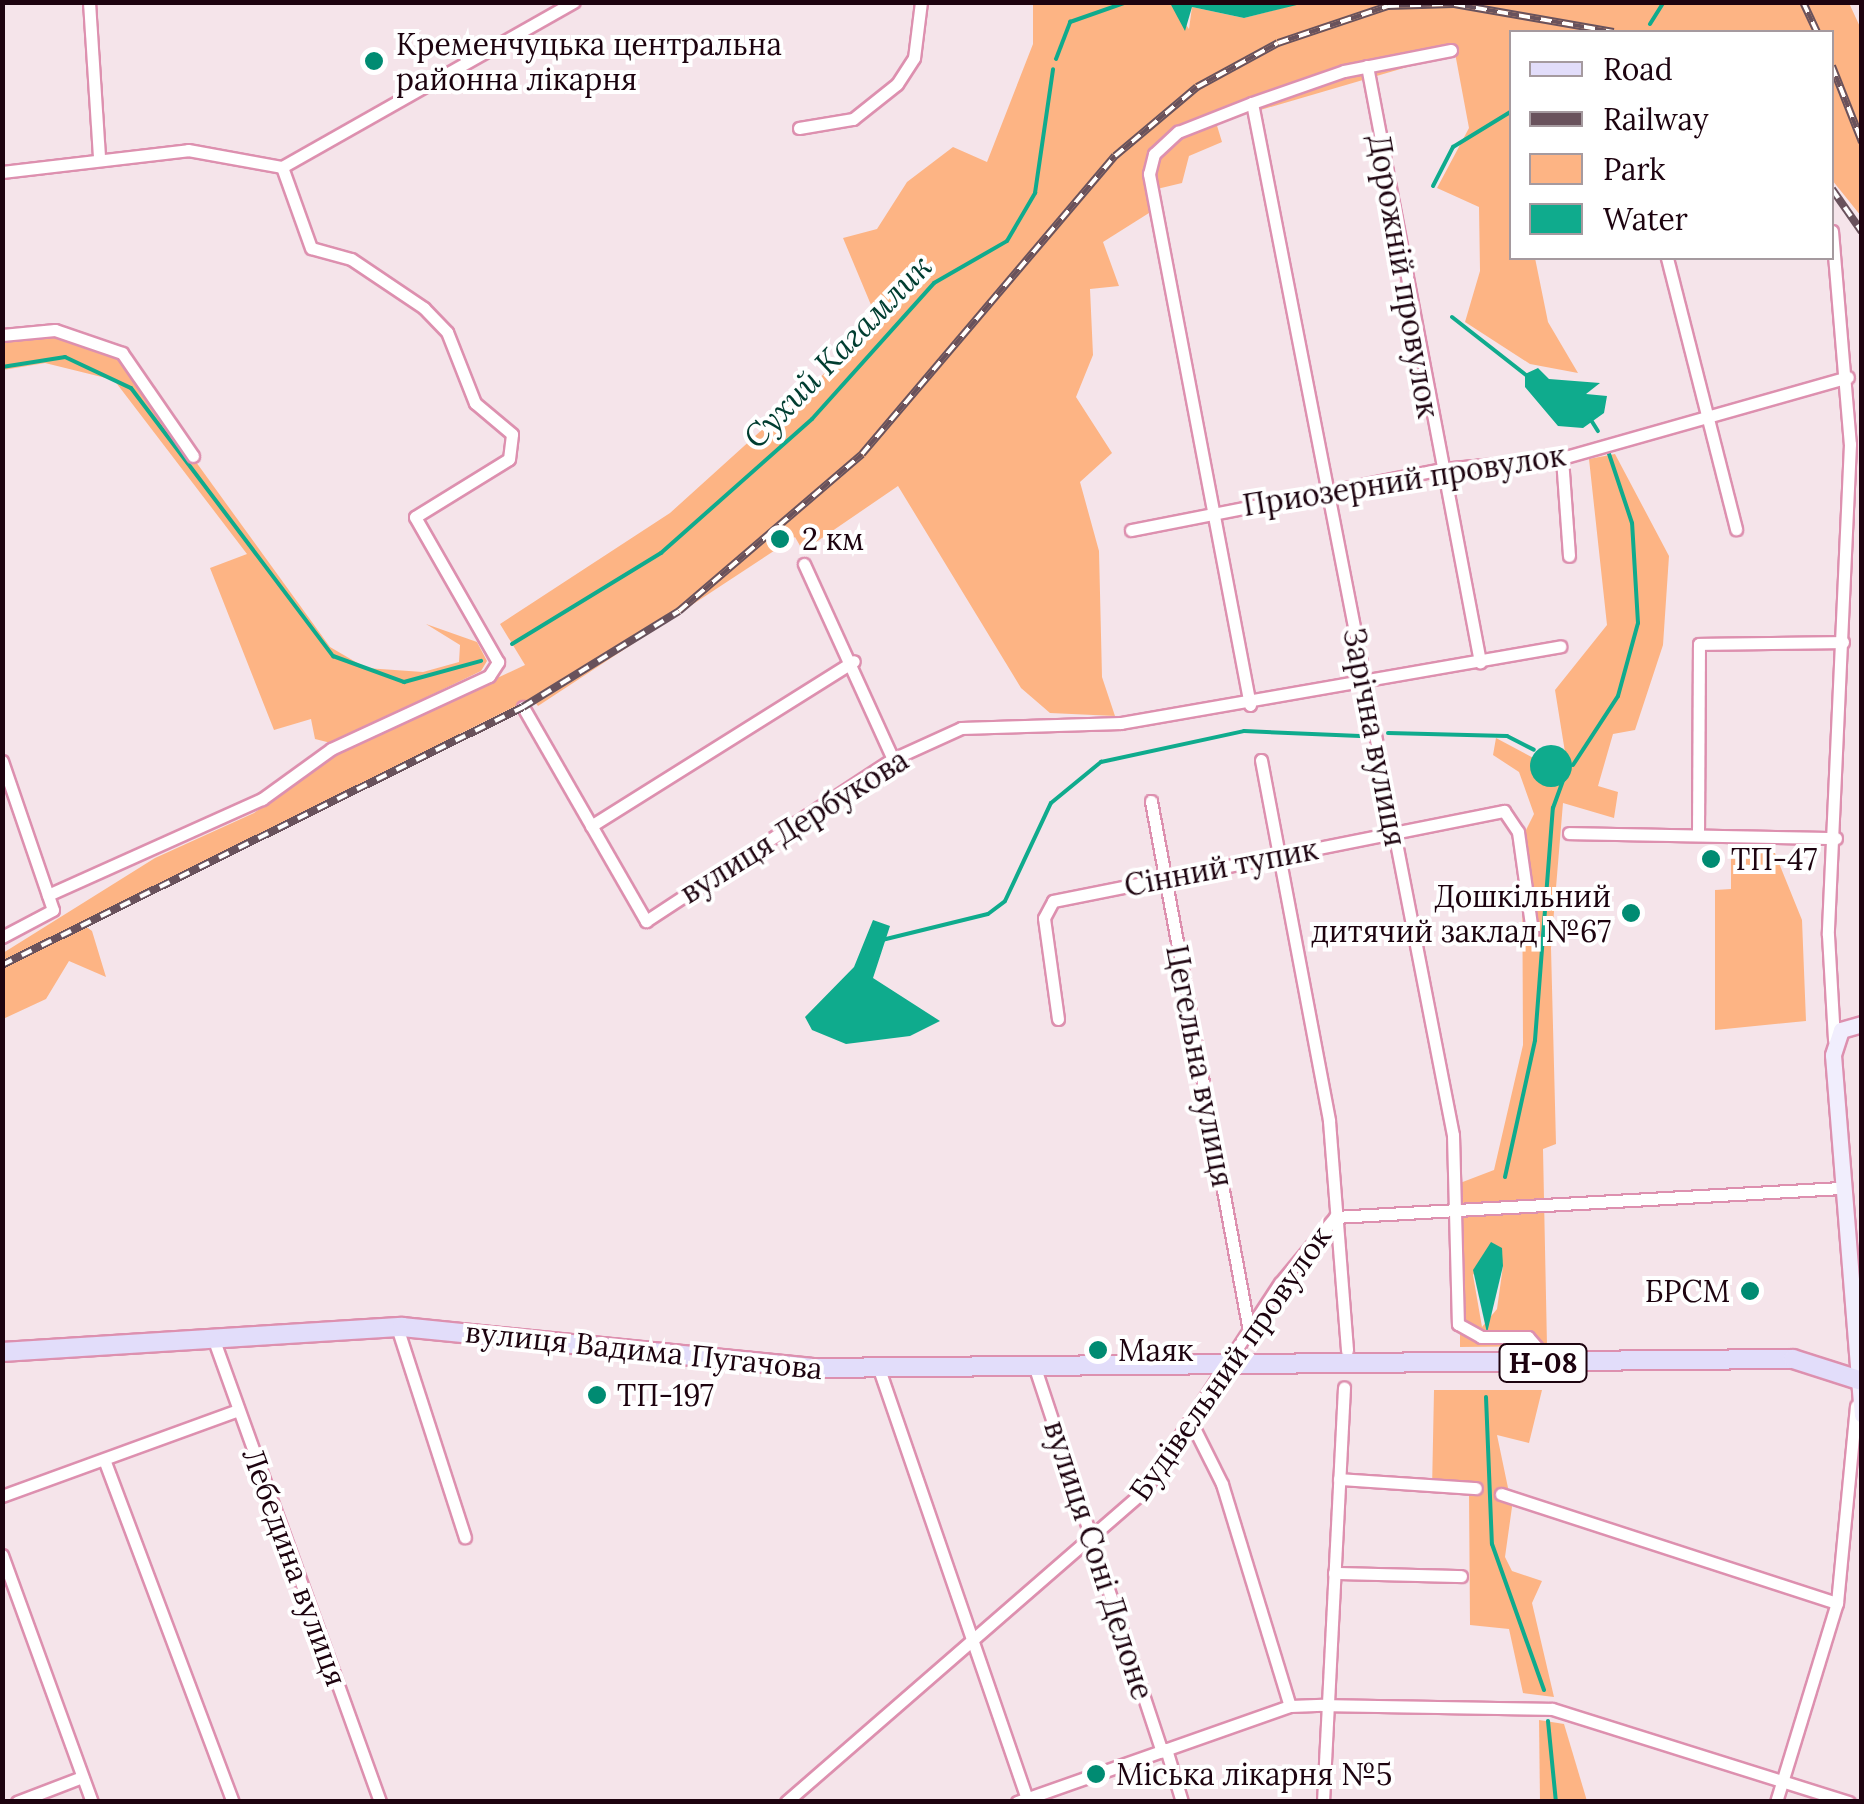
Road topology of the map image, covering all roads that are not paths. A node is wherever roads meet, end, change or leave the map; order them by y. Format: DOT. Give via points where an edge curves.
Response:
graph roads {
  1 [pos="89,2"];
  2 [pos="574,2"];
  3 [pos="922,2"];
  4 [pos="1451,50"];
  5 [pos="1366,66"];
  6 [pos="1252,102"];
  7 [pos="799,128"];
  8 [pos="98,158"];
  9 [pos="282,167"];
  10 [pos="2,172"];
  11 [pos="1834,249"];
  12 [pos="1669,260"];
  13 [pos="2,336"];
  14 [pos="1848,378"];
  15 [pos="1710,412"];
  16 [pos="193,456"];
  17 [pos="1562,458"];
  18 [pos="1441,469"];
  19 [pos="1328,490"];
  20 [pos="1214,511"];
  21 [pos="1736,529"];
  22 [pos="1131,530"];
  23 [pos="1569,556"];
  24 [pos="804,564"];
  25 [pos="1843,642"];
  26 [pos="1560,646"];
  27 [pos="854,660"];
  28 [pos="1480,662"];
  29 [pos="1366,685"];
  30 [pos="1250,705"];
  31 [pos="523,707"];
  32 [pos="893,759"];
  33 [pos="1261,760"];
  34 [pos="2,761"];
  35 [pos="1151,801"];
  36 [pos="591,826"];
  37 [pos="1394,832"];
  38 [pos="1569,833"];
  39 [pos="1698,833"];
  40 [pos="1836,838"];
  41 [pos="1279,855"];
  42 [pos="1164,878"];
  43 [pos="48,895"];
  44 [pos="1532,932"];
  45 [pos="2,938"];
  46 [pos="1058,1019"];
  47 [pos="1862,1024"];
  48 [pos="1834,1040"];
  49 [pos="1841,1188"];
  50 [pos="1449,1208"];
  51 [pos="1342,1216"];
  52 [pos="397,1327"];
  53 [pos="1249,1331"];
  54 [pos="211,1333"];
  55 [pos="1347,1350"];
  56 [pos="2,1352"];
  57 [pos="1550,1362"];
  58 [pos="1226,1367"];
  59 [pos="1036,1368"];
  60 [pos="879,1369"];
  61 [pos="1859,1380"];
  62 [pos="1344,1388"];
  63 [pos="238,1410"];
  64 [pos="1862,1415"];
  65 [pos="1191,1422"];
  66 [pos="105,1462"];
  67 [pos="1339,1479"];
  68 [pos="1476,1488"];
  69 [pos="1501,1494"];
  70 [pos="2,1496"];
  71 [pos="464,1536"];
  72 [pos="1093,1540"];
  73 [pos="2,1555"];
  74 [pos="1334,1574"];
  75 [pos="1461,1576"];
  76 [pos="1837,1604"];
  77 [pos="973,1642"];
  78 [pos="1290,1706"];
  79 [pos="1323,1706"];
  80 [pos="1164,1750"];
  81 [pos="82,1777"];
  82 [pos="1781,1787"];
  83 [pos="1022,1800"];
  84 [pos="17,1802"];
  85 [pos="92,1802"];
  86 [pos="233,1802"];
  87 [pos="380,1802"];
  88 [pos="786,1802"];
  89 [pos="1182,1802"];
  90 [pos="1322,1802"];
  91 [pos="1776,1802"];
  92 [pos="1849,1802"];
  1 -- 8 [label="street"];
  2 -- 9 [label="street"];
  3 -- 7 [label="street" via="914,58 898,84 854,118"];
  4 -- 5 [label="street"];
  5 -- 6 [label="street"];
  5 -- 18 [label="street, Дорожній провулок"];
  6 -- 19 [label="street, Зарічна вулиця"];
  6 -- 20 [label="street" via="1178,132 1149,174"];
  8 -- 9 [label="street" via="188,150"];
  8 -- 10 [label="street"];
  9 -- 43 [label="street" via="311,248 350,259 424,308 447,332 475,403 512,434 509,458 415,517 498,662 489,676 331,749 262,799"];
  11 -- 14 [label="street"];
  12 -- 15 [label="street"];
  13 -- 16 [label="street" via="55,330 122,353 148,377"];
  14 -- 15 [label="street, Приозерний провулок"];
  14 -- 25 [label="street"];
  15 -- 17 [label="street, Приозерний провулок"];
  15 -- 21 [label="street"];
  17 -- 18 [label="street, Приозерний провулок"];
  17 -- 23 [label="street"];
  18 -- 19 [label="street, Приозерний провулок"];
  18 -- 28 [label="street, Дорожній провулок"];
  19 -- 20 [label="street, Приозерний провулок"];
  19 -- 29 [label="street, Зарічна вулиця"];
  20 -- 22 [label="street, Приозерний провулок"];
  20 -- 30 [label="street"];
  24 -- 27 [label="street"];
  25 -- 39 [label="street" via="1699,644"];
  25 -- 40 [label="street"];
  26 -- 28 [label="street, вулиця Дербукова"];
  27 -- 32 [label="street"];
  27 -- 36 [label="street"];
  28 -- 29 [label="street, вулиця Дербукова"];
  29 -- 30 [label="street, вулиця Дербукова"];
  29 -- 37 [label="street, Зарічна вулиця"];
  30 -- 32 [label="street, вулиця Дербукова" via="1122,724 988,722"];
  31 -- 36 [label="street"];
  32 -- 36 [label="street, вулиця Дербукова" via="646,920"];
  33 -- 41 [label="street"];
  34 -- 43 [label="street"];
  35 -- 42 [label="street, Цегельна вулиця"];
  37 -- 41 [label="street, Сінний тупик"];
  37 -- 44 [label="street, Сінний тупик" via="1510,812"];
  37 -- 50 [label="street, Зарічна вулиця" via="1453,1135"];
  38 -- 39 [label="street"];
  39 -- 40 [label="street"];
  40 -- 48 [label="street" via="1828,935"];
  41 -- 42 [label="street, Сінний тупик"];
  41 -- 51 [label="street"];
  42 -- 46 [label="street, Сінний тупик" via="1044,908"];
  42 -- 53 [label="street, Цегельна вулиця"];
  43 -- 45 [label="street" via="53,910"];
  47 -- 48 [label="street"];
  48 -- 49 [label="street"];
  49 -- 50 [label="street, Будівельний провулок"];
  49 -- 61 [label="street"];
  50 -- 51 [label="street, Будівельний провулок"];
  50 -- 57 [label="street, Зарічна вулиця" via="1461,1330 1528,1338"];
  51 -- 53 [label="street, Будівельний провулок" via="1324,1224"];
  51 -- 55 [label="street"];
  52 -- 54 [label="main road, вулиця Вадима Пугачова / Н-08"];
  52 -- 60 [label="main road, вулиця Вадима Пугачова / Н-08"];
  52 -- 71 [label="street"];
  53 -- 58 [label="street, Будівельний провулок"];
  54 -- 56 [label="main road, вулиця Вадима Пугачова / Н-08"];
  54 -- 63 [label="street, Лебедина вулиця"];
  57 -- 58 [label="main road, Н-08"];
  57 -- 61 [label="main road, Н-08" via="1793,1359"];
  58 -- 59 [label="main road, вулиця Вадима Пугачова / Н-08"];
  58 -- 65 [label="street, Будівельний провулок"];
  59 -- 60 [label="main road, вулиця Вадима Пугачова / Н-08"];
  59 -- 72 [label="street, вулиця Соні Делоне"];
  60 -- 77 [label="street"];
  61 -- 64 [label="street"];
  61 -- 76 [label="street"];
  62 -- 67 [label="street"];
  63 -- 66 [label="street"];
  63 -- 87 [label="street, Лебедина вулиця"];
  65 -- 72 [label="street, Будівельний провулок" via="1143,1492"];
  65 -- 78 [label="street" via="1222,1484"];
  66 -- 70 [label="street"];
  66 -- 86 [label="street"];
  67 -- 68 [label="street"];
  67 -- 74 [label="street"];
  69 -- 76 [label="street"];
  72 -- 77 [label="street, Будівельний провулок"];
  72 -- 80 [label="street, вулиця Соні Делоне"];
  73 -- 81 [label="street"];
  74 -- 75 [label="street"];
  74 -- 79 [label="street"];
  76 -- 82 [label="street"];
  77 -- 83 [label="street"];
  77 -- 88 [label="street, Будівельний провулок"];
  78 -- 79 [label="street"];
  78 -- 80 [label="street"];
  79 -- 82 [label="street" via="1552,1709"];
  79 -- 90 [label="street"];
  80 -- 83 [label="street"];
  80 -- 89 [label="street, вулиця Соні Делоне"];
  81 -- 84 [label="street"];
  81 -- 85 [label="street"];
  82 -- 91 [label="street"];
  82 -- 92 [label="street"];
}
